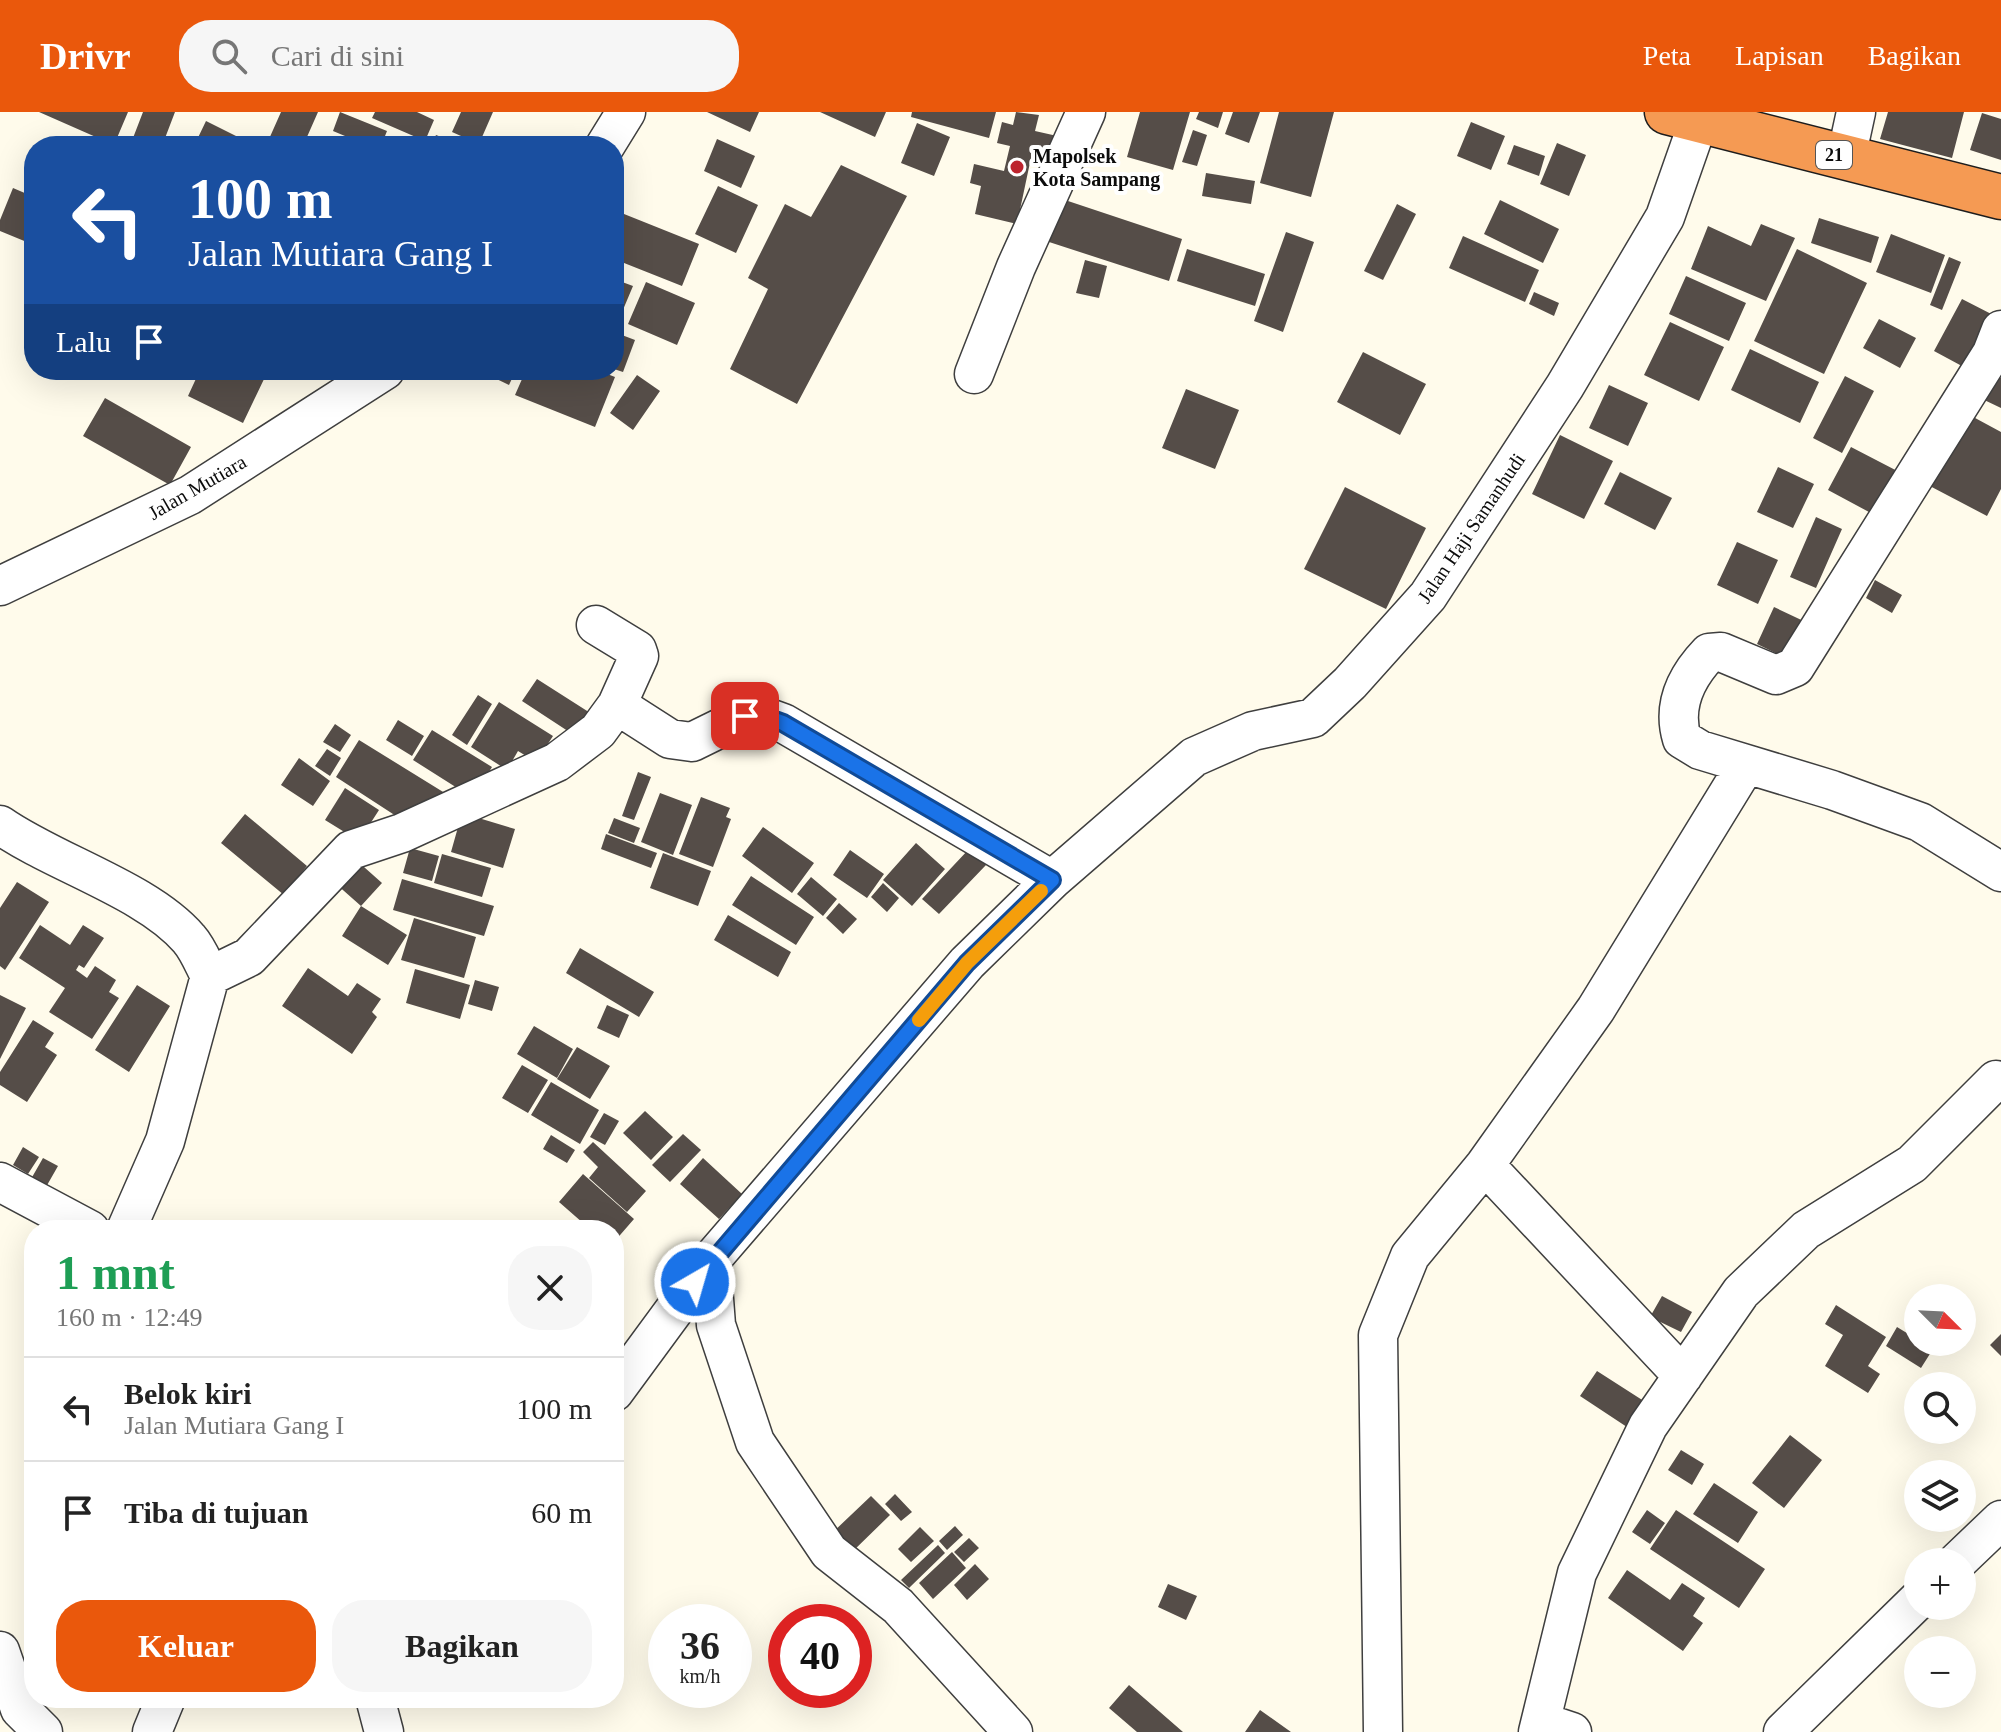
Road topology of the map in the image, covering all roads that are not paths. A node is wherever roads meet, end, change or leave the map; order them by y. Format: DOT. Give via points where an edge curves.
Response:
graph roads {
  1 [pos="626,112"];
  2 [pos="1086,112"];
  3 [pos="1856,112"];
  4 [pos="1683,116"];
  5 [pos="611,136"];
  6 [pos="1846,158"];
  7 [pos="2001,197"];
  8 [pos="2001,330"];
  9 [pos="974,374"];
  10 [pos="369,380"];
  11 [pos="0,586"];
  12 [pos="596,625"];
  13 [pos="617,705"];
  14 [pos="1745,766"];
  15 [pos="0,825"];
  16 [pos="2001,872"];
  17 [pos="1052,880"];
  18 [pos="210,976"];
  19 [pos="1999,1080"];
  20 [pos="1485,1165"];
  21 [pos="0,1182"];
  22 [pos="71,1220"];
  23 [pos="130,1220"];
  24 [pos="711,1260"];
  25 [pos="1683,1376"];
  26 [pos="624,1378"];
  27 [pos="2001,1520"];
  28 [pos="1972,1548"];
  29 [pos="1904,1614"];
  30 [pos="0,1651"];
  31 [pos="162,1708"];
  32 [pos="378,1708"];
  33 [pos="1551,1729"];
  34 [pos="43,1732"];
  35 [pos="152,1732"];
  36 [pos="384,1732"];
  37 [pos="1013,1732"];
  38 [pos="1383,1732"];
  39 [pos="1783,1732"];
  1 -- 5 [label="street"];
  2 -- 9 [label="street"];
  3 -- 6 [label="street"];
  4 -- 6 [label="highway, 21"];
  4 -- 17 [label="street, Jalan Haji Samanhudi" via="1665,217 1565,386 1428,596 1313,718 1253,731 1194,757"];
  6 -- 7 [label="highway, 21"];
  8 -- 14 [label="street" via="1992,353 1795,667 1776,675 1721,652 1709,653 1689,680 1677,709 1682,739"];
  10 -- 11 [label="street, Jalan Mutiara" via="190,495"];
  12 -- 13 [label="street" via="639,653"];
  13 -- 17 [label="street" via="670,739 692,742 745,716 783,723"];
  13 -- 18 [label="street" via="598,731 557,762 429,822 351,850 249,957"];
  14 -- 16 [label="street" via="1920,822"];
  14 -- 20 [label="street" via="1596,1009"];
  15 -- 18 [label="street" via="121,890 170,923 190,940"];
  17 -- 24 [label="street, Jalan Haji Samanhudi" via="967,963"];
  18 -- 23 [label="street" via="165,1141"];
  19 -- 25 [label="street" via="1912,1164 1806,1230 1741,1292"];
  20 -- 25 [label="street"];
  20 -- 38 [label="street" via="1410,1256 1378,1335"];
  21 -- 22 [label="street"];
  24 -- 26 [label="street, Jalan Haji Samanhudi"];
  24 -- 37 [label="street" via="716,1325 755,1442 829,1552 898,1606"];
  25 -- 33 [label="street" via="1648,1426 1577,1573"];
  27 -- 28 [label="street"];
  29 -- 39 [label="street"];
  30 -- 34 [label="street" via="20,1709"];
  31 -- 35 [label="street"];
  32 -- 36 [label="street"];
}
